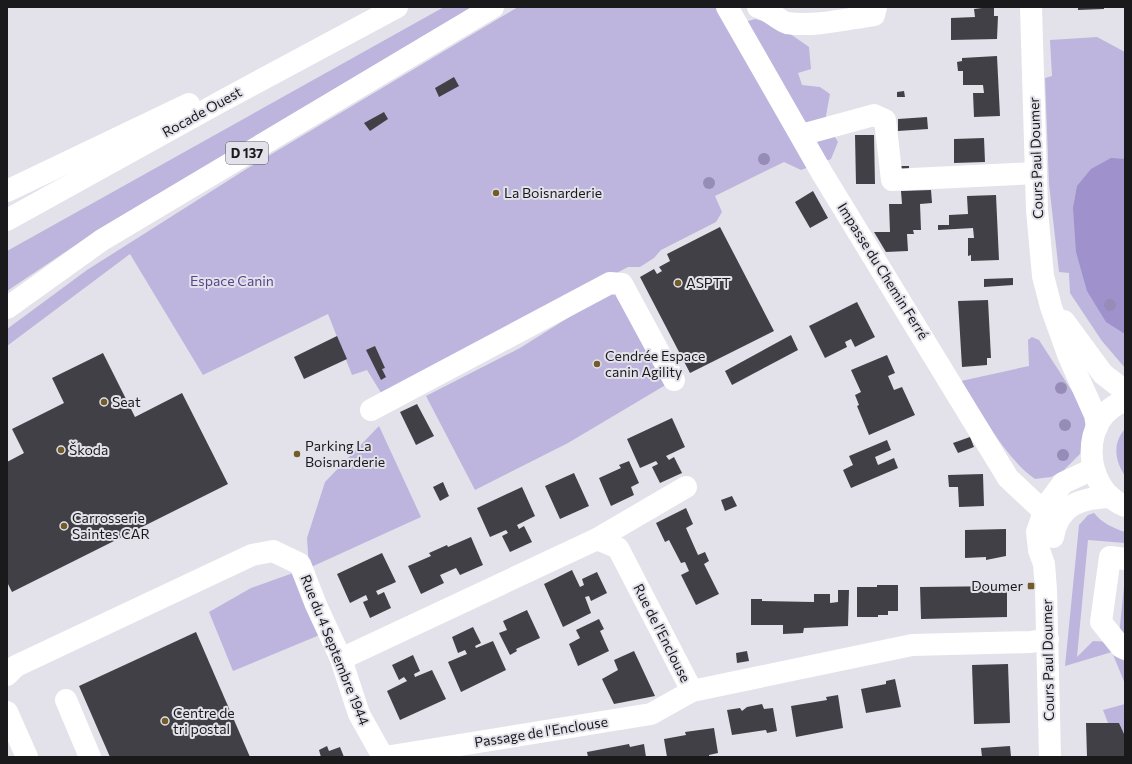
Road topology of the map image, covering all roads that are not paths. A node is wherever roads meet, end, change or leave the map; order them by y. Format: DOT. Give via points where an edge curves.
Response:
graph roads {
  1 [pos="398,7"];
  2 [pos="493,7"];
  3 [pos="758,7"];
  4 [pos="876,7"];
  5 [pos="1031,7"];
  6 [pos="732,8"];
  7 [pos="222,101"];
  8 [pos="800,135"];
  9 [pos="1036,173"];
  10 [pos="7,191"];
  11 [pos="7,220"];
  12 [pos="7,308"];
  13 [pos="1050,308"];
  14 [pos="674,380"];
  15 [pos="1125,390"];
  16 [pos="1125,401"];
  17 [pos="371,410"];
  18 [pos="1097,427"];
  19 [pos="1093,469"];
  20 [pos="686,487"];
  21 [pos="1118,502"];
  22 [pos="1050,517"];
  23 [pos="597,539"];
  24 [pos="1125,559"];
  25 [pos="1048,639"];
  26 [pos="1125,648"];
  27 [pos="341,659"];
  28 [pos="7,674"];
  29 [pos="692,691"];
  30 [pos="66,700"];
  31 [pos="7,712"];
  32 [pos="27,757"];
  33 [pos="90,757"];
  34 [pos="384,757"];
  35 [pos="1050,757"];
  1 -- 7 [label="street, Rocade Ouest"];
  2 -- 12 [label="street, D 137" via="102,240"];
  3 -- 4 [label="street" via="767,9 785,23 810,24 874,15"];
  5 -- 9 [label="street, Cours Paul Doumer"];
  6 -- 8 [label="street, Impasse du Chemin Ferré"];
  7 -- 10 [label="street" via="188,104"];
  7 -- 11 [label="street, Rocade Ouest"];
  8 -- 9 [label="street" via="874,115 885,120 892,180"];
  8 -- 22 [label="street, Impasse du Chemin Ferré" via="1008,478"];
  9 -- 13 [label="street, Cours Paul Doumer" via="1041,258"];
  13 -- 15 [label="street" via="1064,322 1103,374"];
  13 -- 18 [label="street, Cours Paul Doumer" via="1095,415"];
  14 -- 17 [label="street" via="622,284 610,283"];
  16 -- 18 [label="street" via="1110,409"];
  18 -- 19 [label="street" via="1091,446"];
  19 -- 21 [label="street" via="1099,482"];
  19 -- 22 [label="street, Cours Paul Doumer" via="1063,483 1048,503"];
  20 -- 23 [label="street"];
  21 -- 22 [label="street" via="1090,498 1076,502"];
  22 -- 25 [label="street, Cours Paul Doumer" via="1051,547 1044,564"];
  23 -- 27 [label="street"];
  23 -- 29 [label="street, Rue de l'Enclouse" via="618,548"];
  24 -- 26 [label="street" via="1110,557 1101,622 1121,647"];
  25 -- 29 [label="street, Rue de l'Enclouse" via="1031,642 912,645"];
  25 -- 35 [label="street, Cours Paul Doumer"];
  27 -- 28 [label="street, Rue du 4 Septembre 1944" via="300,564 273,551 252,555 16,666"];
  27 -- 34 [label="street, Rue du 4 Septembre 1944" via="360,714"];
  29 -- 34 [label="street, Passage de l'Enclouse" via="651,714"];
  30 -- 33 [label="street"];
  31 -- 32 [label="street"];
}
